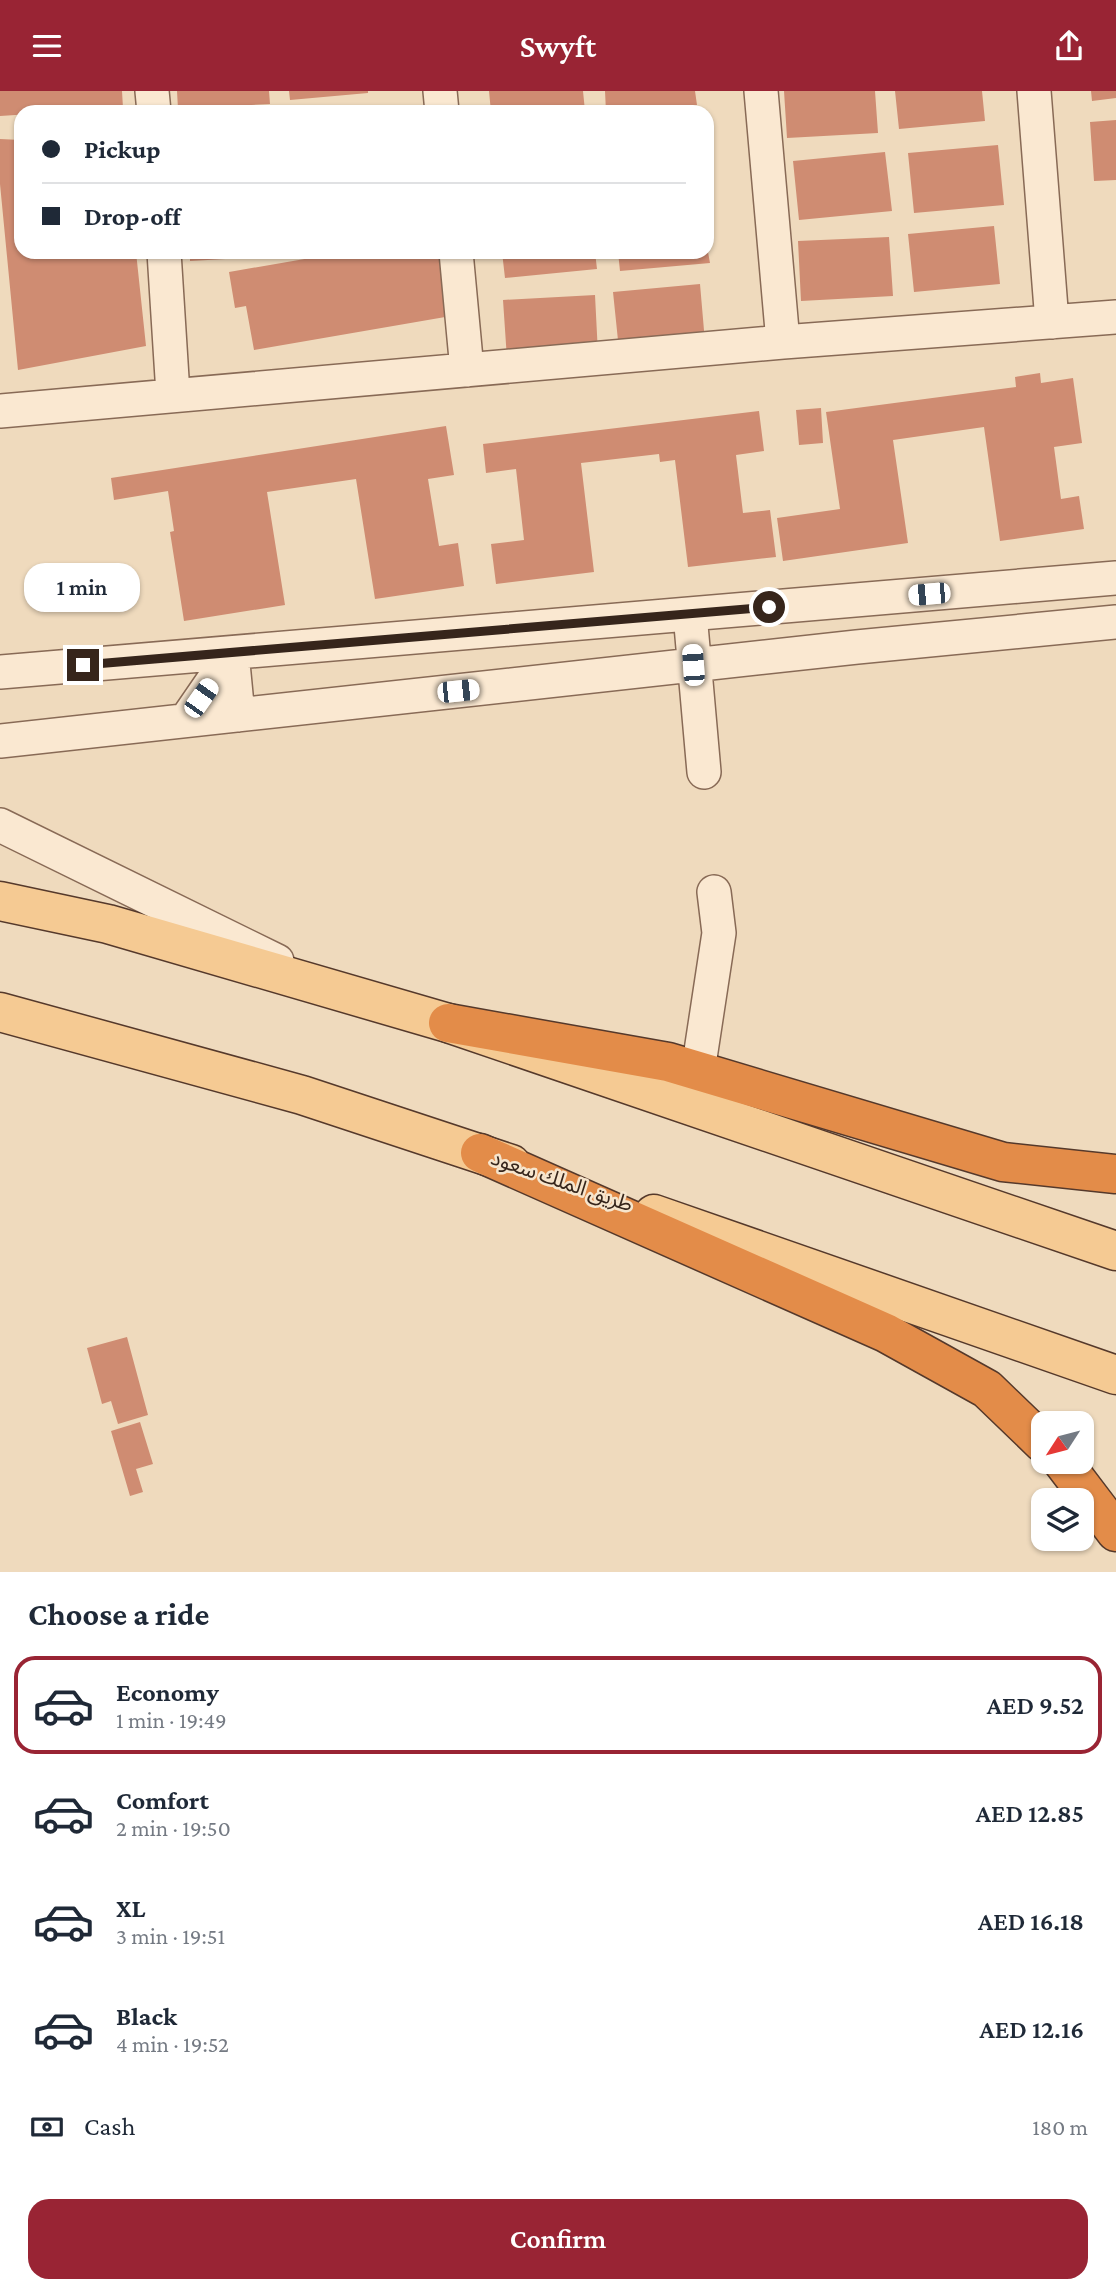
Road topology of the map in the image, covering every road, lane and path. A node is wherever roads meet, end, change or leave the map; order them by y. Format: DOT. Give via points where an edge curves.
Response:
graph roads {
  1 [pos="761,91"];
  2 [pos="1034,91"];
  3 [pos="164,259"];
  4 [pos="457,259"];
  5 [pos="1116,317"];
  6 [pos="1052,322"];
  7 [pos="783,342"];
  8 [pos="467,370"];
  9 [pos="173,394"];
  10 [pos="0,411"];
  11 [pos="1116,578"];
  12 [pos="690,614"];
  13 [pos="1116,622"];
  14 [pos="693,665"];
  15 [pos="0,672"];
  16 [pos="239,715"];
  17 [pos="186,720"];
  18 [pos="0,741"];
  19 [pos="705,772"];
  20 [pos="0,825"];
  21 [pos="714,892"];
  22 [pos="0,901"];
  23 [pos="339,991"];
  24 [pos="0,1012"];
  25 [pos="448,1023"];
  26 [pos="698,1071"];
  27 [pos="480,1153"];
  28 [pos="1116,1174"];
  29 [pos="1116,1251"];
  30 [pos="1116,1375"];
  31 [pos="1031,1431"];
  32 [pos="1072,1474"];
  33 [pos="1116,1532"];
  1 -- 7 [label="street"];
  2 -- 6 [label="street"];
  3 -- 9 [label="street"];
  4 -- 8 [label="street"];
  5 -- 6 [label="street"];
  6 -- 7 [label="street"];
  7 -- 8 [label="street"];
  8 -- 9 [label="street"];
  9 -- 10 [label="street"];
  11 -- 12 [label="street"];
  12 -- 14 [label="street"];
  12 -- 15 [label="street"];
  13 -- 14 [label="street"];
  14 -- 16 [label="street"];
  14 -- 19 [label="street"];
  16 -- 17 [label="street"];
  16 -- 17 [label="street" via="232,653"];
  17 -- 18 [label="street"];
  20 -- 23 [label="street"];
  21 -- 26 [label="street" via="719,933"];
  22 -- 23 [label="main road" via="108,923"];
  23 -- 25 [label="main road"];
  24 -- 27 [label="main road, طريق الملك سعود" via="302,1094"];
  25 -- 26 [label="highway"];
  25 -- 29 [label="main road"];
  26 -- 28 [label="highway" via="1003,1162"];
  27 -- 30 [label="main road, طريق الملك سعود"];
  27 -- 31 [label="highway" via="886,1333 987,1389"];
  32 -- 33 [label="highway"];
}
